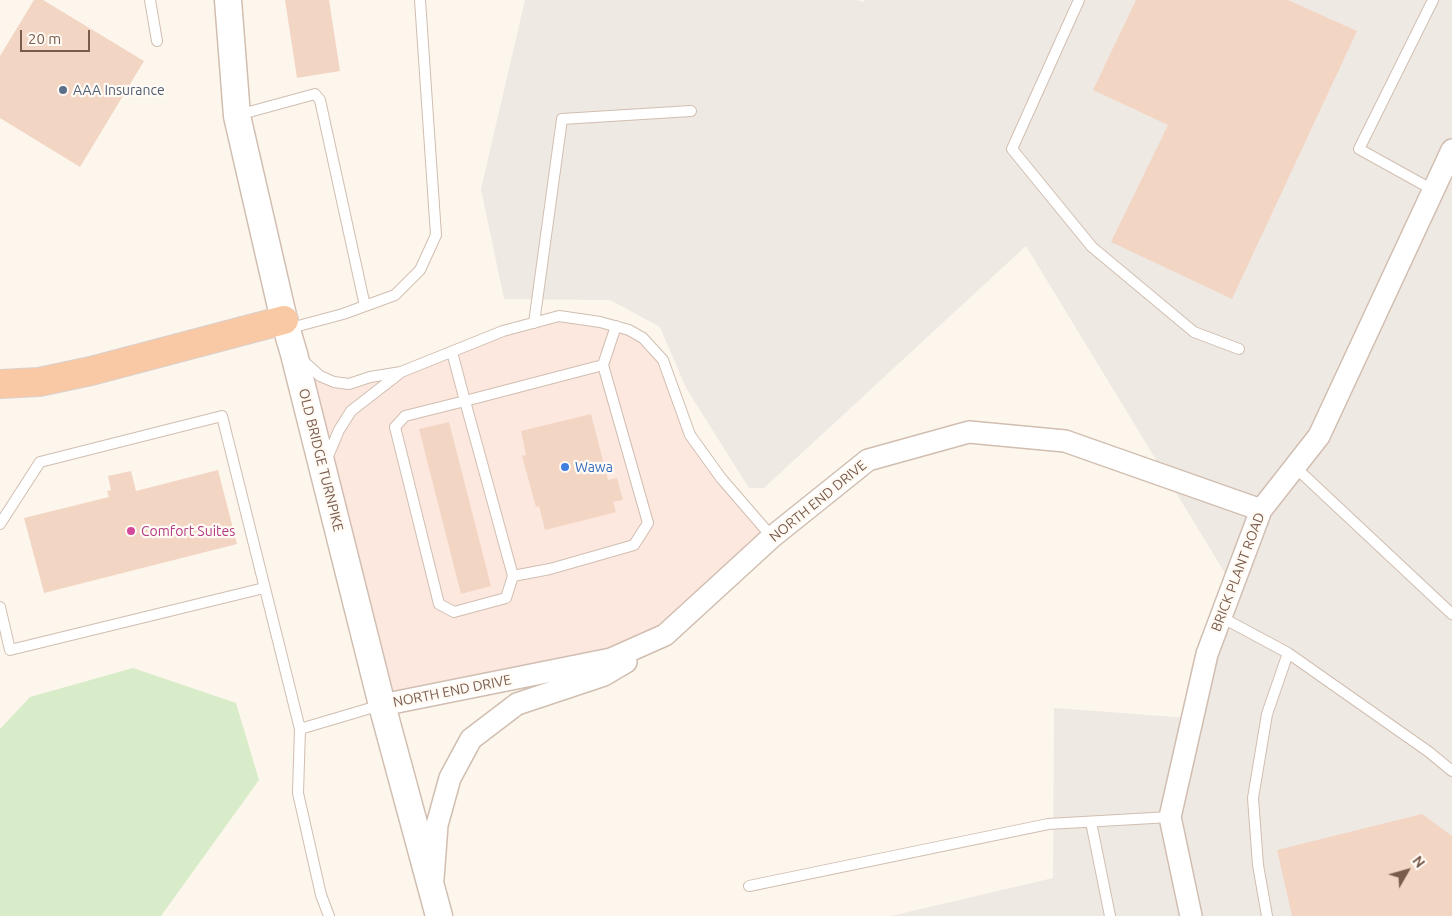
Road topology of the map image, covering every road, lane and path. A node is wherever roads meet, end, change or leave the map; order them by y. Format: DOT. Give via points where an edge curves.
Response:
graph roads {
  1 [pos="150,0"];
  2 [pos="228,0"];
  3 [pos="420,0"];
  4 [pos="1078,0"];
  5 [pos="1433,0"];
  6 [pos="157,41"];
  7 [pos="691,111"];
  8 [pos="237,116"];
  9 [pos="1452,150"];
  10 [pos="1433,190"];
  11 [pos="365,306"];
  12 [pos="534,323"];
  13 [pos="285,325"];
  14 [pos="616,326"];
  15 [pos="1239,349"];
  16 [pos="452,352"];
  17 [pos="294,354"];
  18 [pos="603,365"];
  19 [pos="401,372"];
  20 [pos="0,384"];
  21 [pos="465,401"];
  22 [pos="1294,467"];
  23 [pos="322,468"];
  24 [pos="1261,510"];
  25 [pos="0,524"];
  26 [pos="772,537"];
  27 [pos="513,576"];
  28 [pos="264,588"];
  29 [pos="0,607"];
  30 [pos="1452,614"];
  31 [pos="1221,617"];
  32 [pos="665,635"];
  33 [pos="1288,653"];
  34 [pos="382,705"];
  35 [pos="300,729"];
  36 [pos="1452,771"];
  37 [pos="1170,817"];
  38 [pos="1091,822"];
  39 [pos="749,886"];
  40 [pos="432,889"];
  41 [pos="329,916"];
  42 [pos="439,916"];
  43 [pos="1110,916"];
  44 [pos="1191,916"];
  45 [pos="1267,916"];
  1 -- 6 [label="lane"];
  2 -- 8 [label="street, OLD BRIDGE TURNPIKE"];
  3 -- 11 [label="lane" via="436,235 420,270 395,295"];
  4 -- 15 [label="lane" via="1012,149 1092,247 1194,332"];
  5 -- 10 [label="lane" via="1359,149"];
  7 -- 12 [label="lane" via="562,119"];
  8 -- 11 [label="lane" via="315,94 320,100"];
  8 -- 13 [label="street, OLD BRIDGE TURNPIKE"];
  9 -- 10 [label="street, BRICK PLANT ROAD"];
  10 -- 22 [label="street, BRICK PLANT ROAD" via="1319,436"];
  11 -- 13 [label="lane"];
  12 -- 14 [label="lane" via="559,316"];
  12 -- 16 [label="lane" via="503,331"];
  13 -- 17 [label="street, OLD BRIDGE TURNPIKE"];
  13 -- 20 [label="highway" via="39,382"];
  14 -- 18 [label="lane"];
  14 -- 26 [label="lane" via="643,338 663,360 690,435 721,478"];
  16 -- 19 [label="lane"];
  16 -- 21 [label="lane"];
  17 -- 19 [label="lane" via="320,376 334,382 349,384"];
  17 -- 23 [label="street, OLD BRIDGE TURNPIKE"];
  18 -- 21 [label="lane"];
  18 -- 27 [label="lane" via="648,523 634,545"];
  19 -- 23 [label="lane" via="352,411 339,430"];
  21 -- 27 [label="lane"];
  21 -- 27 [label="lane" via="405,416 394,427 440,604 454,612 506,598"];
  22 -- 24 [label="street, BRICK PLANT ROAD"];
  22 -- 30 [label="lane"];
  23 -- 34 [label="street, OLD BRIDGE TURNPIKE"];
  24 -- 26 [label="street, NORTH END DRIVE" via="1065,442 968,432 868,460"];
  24 -- 31 [label="street, BRICK PLANT ROAD"];
  25 -- 28 [label="lane" via="40,462 222,416"];
  26 -- 32 [label="street, NORTH END DRIVE"];
  28 -- 29 [label="lane" via="10,650"];
  28 -- 35 [label="lane"];
  31 -- 33 [label="lane"];
  31 -- 37 [label="street, BRICK PLANT ROAD" via="1207,654"];
  32 -- 34 [label="street, NORTH END DRIVE" via="612,658"];
  32 -- 40 [label="street, NORTH END DRIVE" via="604,675 517,704 471,740 450,778 437,825"];
  33 -- 36 [label="lane"];
  33 -- 45 [label="lane" via="1267,714 1253,798 1258,865"];
  34 -- 35 [label="lane"];
  34 -- 40 [label="street, OLD BRIDGE TURNPIKE"];
  35 -- 41 [label="lane" via="298,793 321,895"];
  37 -- 38 [label="lane"];
  37 -- 44 [label="street, BRICK PLANT ROAD"];
  38 -- 39 [label="lane" via="1048,824"];
  38 -- 43 [label="lane"];
  40 -- 42 [label="street, OLD BRIDGE TURNPIKE"];
}
